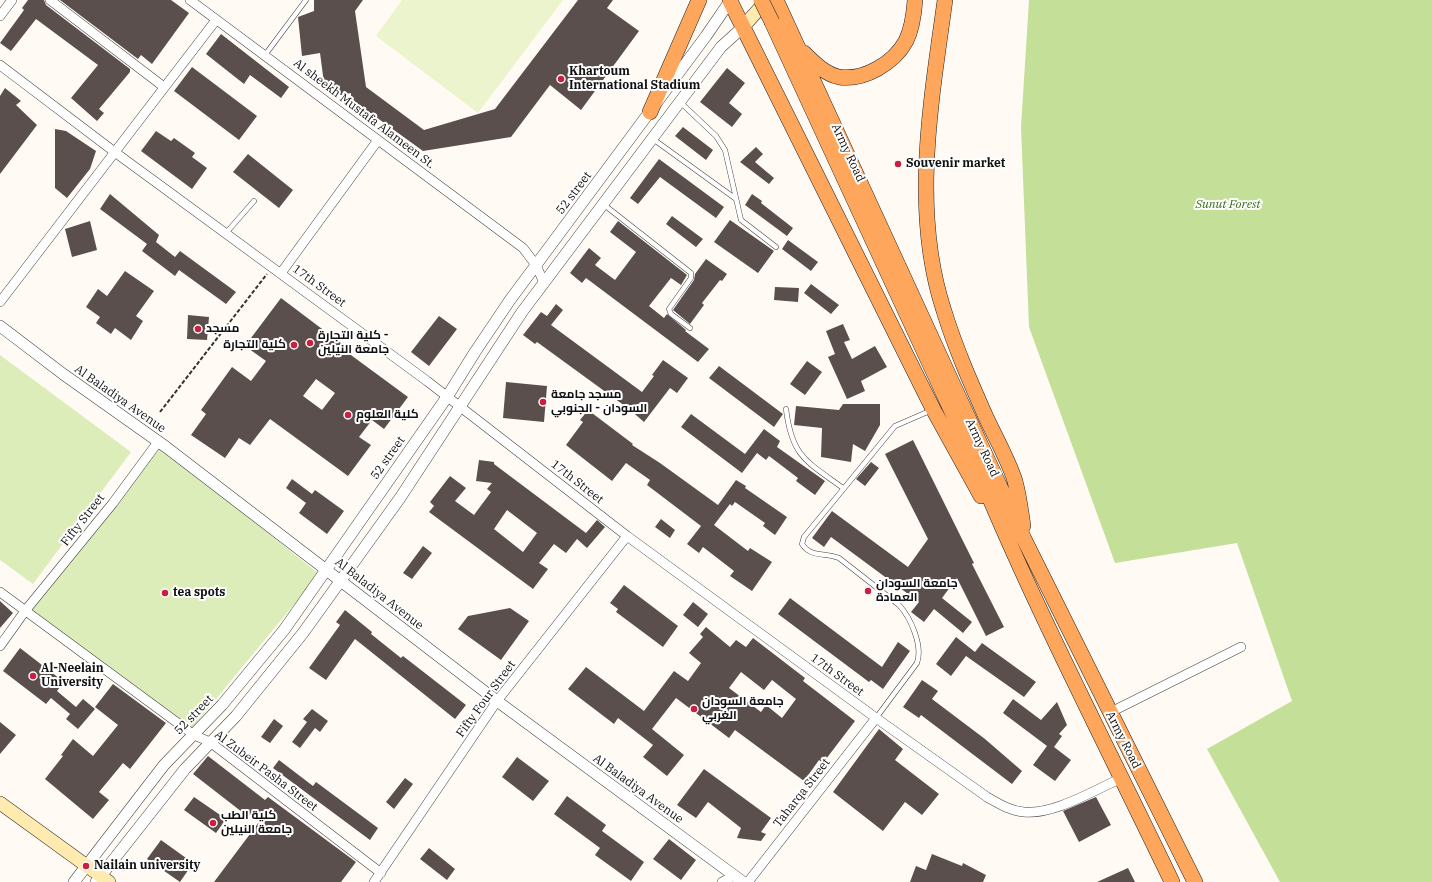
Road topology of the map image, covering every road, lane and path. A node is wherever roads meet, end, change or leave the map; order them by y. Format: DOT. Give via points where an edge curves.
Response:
graph roads {
  1 [pos="12,0"];
  2 [pos="50,0"];
  3 [pos="190,0"];
  4 [pos="306,0"];
  5 [pos="699,0"];
  6 [pos="761,0"];
  7 [pos="767,0"];
  8 [pos="915,0"];
  9 [pos="944,0"];
  10 [pos="730,1"];
  11 [pos="778,4"];
  12 [pos="0,16"];
  13 [pos="216,20"];
  14 [pos="743,27"];
  15 [pos="798,46"];
  16 [pos="265,55"];
  17 [pos="0,65"];
  18 [pos="164,86"];
  19 [pos="680,102"];
  20 [pos="650,112"];
  21 [pos="652,139"];
  22 [pos="378,140"];
  23 [pos="116,153"];
  24 [pos="736,199"];
  25 [pos="254,201"];
  26 [pos="603,204"];
  27 [pos="226,233"];
  28 [pos="776,247"];
  29 [pos="536,265"];
  30 [pos="272,267"];
  31 [pos="281,273"];
  32 [pos="544,283"];
  33 [pos="0,302"];
  34 [pos="0,326"];
  35 [pos="690,328"];
  36 [pos="447,397"];
  37 [pos="460,407"];
  38 [pos="786,408"];
  39 [pos="933,409"];
  40 [pos="160,412"];
  41 [pos="158,442"];
  42 [pos="843,488"];
  43 [pos="1000,524"];
  44 [pos="627,536"];
  45 [pos="1024,539"];
  46 [pos="326,569"];
  47 [pos="340,580"];
  48 [pos="0,592"];
  49 [pos="24,611"];
  50 [pos="0,646"];
  51 [pos="1241,647"];
  52 [pos="497,701"];
  53 [pos="1109,713"];
  54 [pos="876,718"];
  55 [pos="194,735"];
  56 [pos="210,742"];
  57 [pos="1122,778"];
  58 [pos="0,803"];
  59 [pos="86,866"];
  60 [pos="381,873"];
  61 [pos="739,879"];
  62 [pos="102,880"];
  63 [pos="74,882"];
  64 [pos="374,882"];
  65 [pos="722,882"];
  66 [pos="748,882"];
  67 [pos="1172,882"];
  68 [pos="1194,882"];
  1 -- 12 [label="street"];
  2 -- 18 [label="street"];
  3 -- 13 [label="street, Al sheekh Mustafa Alameen St."];
  4 -- 16 [label="lane"];
  5 -- 20 [label="highway"];
  6 -- 43 [label="highway, Army Road, bridge" via="971,453"];
  7 -- 14 [label="main road"];
  8 -- 15 [label="highway" via="911,28 905,42 896,55 867,74 839,77 826,72"];
  9 -- 45 [label="highway" via="926,164 928,240 943,310 962,361 1015,480"];
  10 -- 14 [label="highway"];
  10 -- 20 [label="street"];
  11 -- 15 [label="highway, Army Road"];
  13 -- 16 [label="street, Al sheekh Mustafa Alameen St."];
  13 -- 18 [label="street"];
  14 -- 19 [label="street" via="721,48"];
  14 -- 39 [label="highway"];
  15 -- 45 [label="highway, Army Road"];
  16 -- 22 [label="street, Al sheekh Mustafa Alameen St."];
  17 -- 23 [label="street, 17th Street"];
  18 -- 23 [label="street"];
  19 -- 21 [label="street"];
  19 -- 24 [label="lane" via="716,136 725,150"];
  20 -- 29 [label="street, 52 street"];
  21 -- 24 [label="lane"];
  21 -- 26 [label="street"];
  22 -- 29 [label="street, Al sheekh Mustafa Alameen St." via="523,248"];
  22 -- 31 [label="street"];
  23 -- 27 [label="street, 17th Street"];
  23 -- 33 [label="street"];
  24 -- 28 [label="lane" via="741,220"];
  25 -- 27 [label="lane"];
  26 -- 32 [label="street"];
  26 -- 35 [label="lane" via="691,273 691,278 669,309"];
  27 -- 30 [label="street, 17th Street"];
  29 -- 32 [label="street, Al sheekh Mustafa Alameen St."];
  29 -- 36 [label="street, 52 street"];
  30 -- 31 [label="street, 17th Street"];
  30 -- 40 [label="path"];
  31 -- 36 [label="street, 17th Street"];
  32 -- 37 [label="street"];
  34 -- 41 [label="street, Al Baladiya Avenue"];
  36 -- 37 [label="street, 17th Street"];
  36 -- 46 [label="street, 52 street"];
  37 -- 44 [label="street, 17th Street"];
  37 -- 47 [label="street" via="400,498"];
  38 -- 42 [label="lane" via="789,430 796,448 811,464"];
  39 -- 42 [label="lane" via="895,426"];
  39 -- 43 [label="highway" via="976,490"];
  41 -- 46 [label="street, Al Baladiya Avenue"];
  41 -- 49 [label="street, Fifty Street" via="99,520"];
  42 -- 54 [label="lane" via="804,537 802,544 805,550 811,553 839,558 899,605 905,611 919,649 917,663"];
  43 -- 57 [label="highway, Army Road" via="1061,656"];
  44 -- 52 [label="street, Fifty Four Street"];
  44 -- 54 [label="street, 17th Street"];
  45 -- 53 [label="highway, Army Road"];
  46 -- 47 [label="street, Al Baladiya Avenue"];
  46 -- 55 [label="street, 52 street" via="284,630"];
  47 -- 52 [label="street, Al Baladiya Avenue"];
  47 -- 56 [label="street" via="267,679"];
  48 -- 49 [label="street, Al Zubeir Pasha Street"];
  49 -- 50 [label="street, Fifty Street"];
  49 -- 55 [label="street, Al Zubeir Pasha Street"];
  51 -- 53 [label="street"];
  52 -- 60 [label="street, Fifty Four Street"];
  52 -- 61 [label="street, Al Baladiya Avenue"];
  53 -- 68 [label="highway, Army Road"];
  54 -- 57 [label="street, 17th Street" via="987,796 1006,807 1023,812 1041,812 1060,806"];
  54 -- 66 [label="street, Taharqa Street"];
  55 -- 56 [label="street, Al Zubeir Pasha Street"];
  55 -- 59 [label="street, 52 street" via="164,765"];
  56 -- 60 [label="street, Al Zubeir Pasha Street"];
  56 -- 62 [label="street" via="185,769"];
  57 -- 67 [label="highway, Army Road"];
  58 -- 59 [label="main road"];
  59 -- 62 [label="main road"];
  59 -- 63 [label="street, 52 street"];
  60 -- 64 [label="street, Fifty Four Street"];
  61 -- 65 [label="street"];
}
